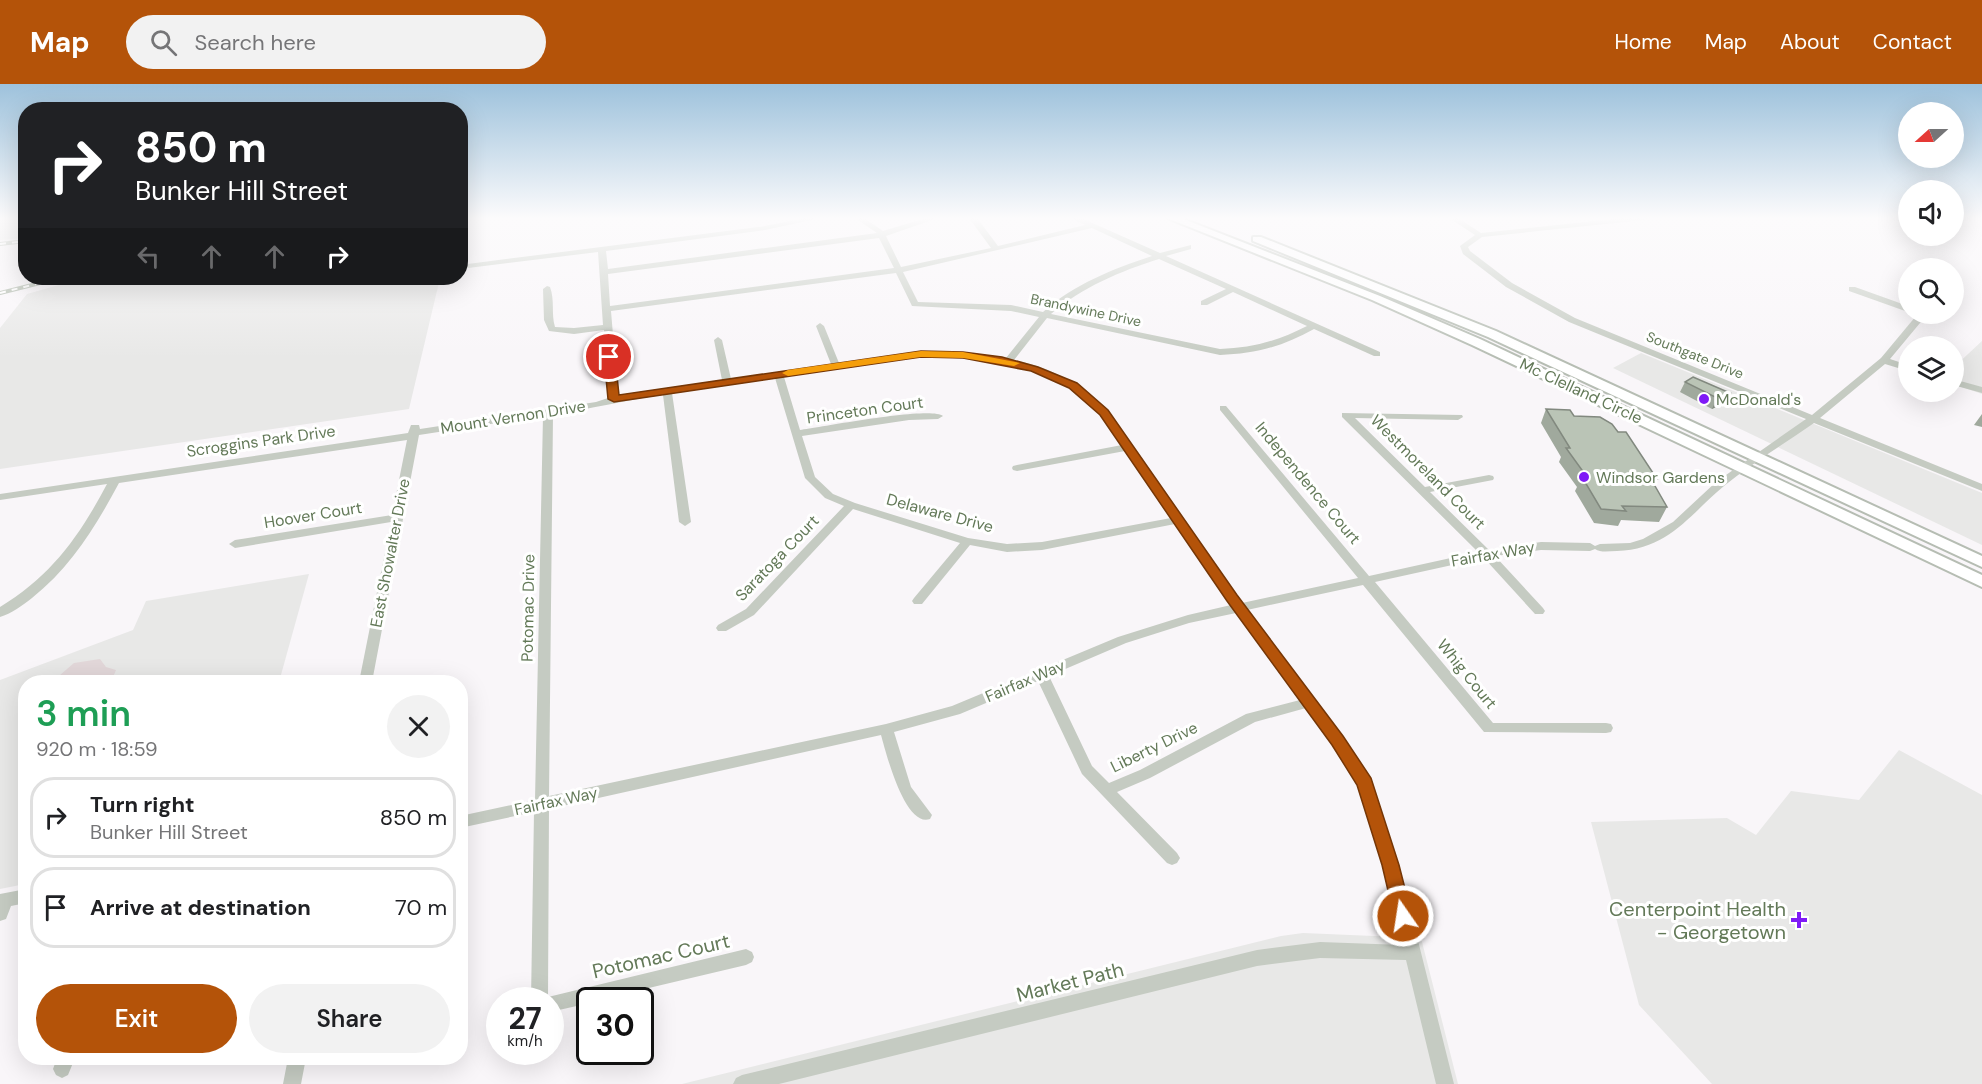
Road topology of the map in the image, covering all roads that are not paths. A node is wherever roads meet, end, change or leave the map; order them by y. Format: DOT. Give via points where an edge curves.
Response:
graph roads {
  1 [pos="603,265"];
  2 [pos="658,265"];
  3 [pos="897,265"];
  4 [pos="924,265"];
  5 [pos="1136,265"];
  6 [pos="1180,265"];
  7 [pos="1288,265"];
  8 [pos="1322,265"];
  9 [pos="1483,265"];
  10 [pos="900,270"];
  11 [pos="603,272"];
  12 [pos="547,289"];
  13 [pos="1233,289"];
  14 [pos="1851,289"];
  15 [pos="1204,303"];
  16 [pos="1898,305"];
  17 [pos="605,309"];
  18 [pos="1046,315"];
  19 [pos="1914,324"];
  20 [pos="1314,325"];
  21 [pos="820,326"];
  22 [pos="606,327"];
  23 [pos="718,340"];
  24 [pos="1377,354"];
  25 [pos="1884,360"];
  26 [pos="1008,362"];
  27 [pos="1898,365"];
  28 [pos="836,366"];
  29 [pos="778,375"];
  30 [pos="727,382"];
  31 [pos="1964,384"];
  32 [pos="1982,390"];
  33 [pos="667,392"];
  34 [pos="614,399"];
  35 [pos="1223,408"];
  36 [pos="548,412"];
  37 [pos="938,416"];
  38 [pos="1458,417"];
  39 [pos="1813,419"];
  40 [pos="413,431"];
  41 [pos="797,434"];
  42 [pos="1128,447"];
  43 [pos="1757,457"];
  44 [pos="1742,467"];
  45 [pos="1017,468"];
  46 [pos="1489,478"];
  47 [pos="115,480"];
  48 [pos="1982,488"];
  49 [pos="1424,490"];
  50 [pos="0,497"];
  51 [pos="851,506"];
  52 [pos="396,518"];
  53 [pos="1178,520"];
  54 [pos="685,522"];
  55 [pos="967,541"];
  56 [pos="235,544"];
  57 [pos="1487,554"];
  58 [pos="1982,562"];
  59 [pos="1368,579"];
  60 [pos="1982,582"];
  61 [pos="918,601"];
  62 [pos="1238,607"];
  63 [pos="1539,611"];
  64 [pos="0,613"];
  65 [pos="722,628"];
  66 [pos="1041,674"];
  67 [pos="367,675"];
  68 [pos="1309,702"];
  69 [pos="1606,728"];
  70 [pos="886,729"];
  71 [pos="1107,790"];
  72 [pos="542,804"];
  73 [pos="925,815"];
  74 [pos="468,820"];
  75 [pos="1172,858"];
  76 [pos="18,899"];
  77 [pos="2,905"];
  78 [pos="1412,953"];
  79 [pos="746,957"];
  80 [pos="539,987"];
  81 [pos="564,1001"];
  82 [pos="296,1065"];
  83 [pos="292,1084"];
  84 [pos="742,1084"];
  85 [pos="1445,1084"];
  1 -- 11 [label="street"];
  2 -- 11 [label="street"];
  3 -- 10 [label="street, Brandywine Drive"];
  4 -- 10 [label="street"];
  5 -- 18 [label="street" via="1075,291"];
  6 -- 13 [label="street"];
  7 -- 44 [label="highway, Mc Clelland Circle" via="1438,325"];
  8 -- 43 [label="highway, Mc Clelland Circle" via="1482,330"];
  9 -- 39 [label="street, Southgate Drive" via="1509,285 1572,320"];
  10 -- 17 [label="street"];
  10 -- 18 [label="street, Brandywine Drive" via="915,304 992,306"];
  11 -- 17 [label="street"];
  12 -- 22 [label="street" via="548,321 552,328 566,332"];
  13 -- 15 [label="street"];
  13 -- 20 [label="street"];
  14 -- 16 [label="street"];
  17 -- 22 [label="street"];
  18 -- 20 [label="street, Brandywine Drive" via="1220,352 1270,348"];
  18 -- 26 [label="street"];
  19 -- 25 [label="street, Fairfax Way"];
  20 -- 24 [label="street"];
  21 -- 28 [label="street"];
  22 -- 34 [label="street"];
  23 -- 30 [label="street"];
  25 -- 27 [label="street"];
  25 -- 39 [label="street, Fairfax Way"];
  26 -- 28 [label="street, Mount Vernon Drive" via="921,354"];
  26 -- 42 [label="street, Mount Vernon Drive" via="1073,385 1099,407"];
  28 -- 29 [label="street, Mount Vernon Drive"];
  29 -- 30 [label="street, Mount Vernon Drive"];
  29 -- 41 [label="street, Delaware Drive"];
  30 -- 33 [label="street, Mount Vernon Drive"];
  31 -- 32 [label="street"];
  33 -- 34 [label="street, Mount Vernon Drive"];
  33 -- 54 [label="street"];
  34 -- 36 [label="street, Mount Vernon Drive"];
  34 -- 40 [label="street, Mount Vernon Drive" via="597,398"];
  35 -- 59 [label="street, Independence Court"];
  36 -- 40 [label="street, Mount Vernon Drive"];
  36 -- 72 [label="street, Potomac Drive"];
  37 -- 41 [label="street, Princeton Court"];
  38 -- 49 [label="street, Westmoreland Court" via="1346,415"];
  39 -- 43 [label="street, Fairfax Way"];
  39 -- 48 [label="street, Southgate Drive"];
  40 -- 47 [label="street, Scroggins Park Drive"];
  40 -- 52 [label="street, East Showalter Drive"];
  41 -- 51 [label="street, Delaware Drive" via="810,478 830,496"];
  42 -- 45 [label="street"];
  42 -- 53 [label="street, Mount Vernon Drive"];
  43 -- 44 [label="street, Fairfax Way"];
  43 -- 58 [label="highway, Mc Clelland Circle"];
  44 -- 57 [label="street, Fairfax Way" via="1677,525 1647,542 1631,547 1541,546"];
  44 -- 60 [label="highway, Mc Clelland Circle"];
  46 -- 49 [label="street"];
  47 -- 50 [label="street, Scroggins Park Drive"];
  47 -- 64 [label="street" via="72,554 45,581"];
  49 -- 57 [label="street, Westmoreland Court"];
  51 -- 55 [label="street, Delaware Drive"];
  51 -- 65 [label="street, Saratoga Court" via="750,612"];
  52 -- 56 [label="street, Hoover Court"];
  52 -- 67 [label="street, East Showalter Drive"];
  53 -- 55 [label="street, Delaware Drive" via="1042,546 1007,548"];
  53 -- 62 [label="street, Mount Vernon Drive"];
  55 -- 61 [label="street"];
  57 -- 59 [label="street, Fairfax Way"];
  57 -- 63 [label="street, Westmoreland Court"];
  59 -- 62 [label="street, Fairfax Way"];
  59 -- 69 [label="street, Whig Court" via="1489,728"];
  62 -- 66 [label="street, Fairfax Way" via="1122,640"];
  62 -- 68 [label="street, Mount Vernon Drive"];
  66 -- 70 [label="street, Fairfax Way" via="955,710"];
  66 -- 71 [label="street, Liberty Drive" via="1088,770"];
  68 -- 71 [label="street, Liberty Drive" via="1251,718"];
  68 -- 78 [label="street, Mount Vernon Drive" via="1365,783 1391,865"];
  70 -- 72 [label="street, Fairfax Way"];
  70 -- 73 [label="street" via="905,789"];
  71 -- 75 [label="street"];
  72 -- 74 [label="street, Fairfax Way"];
  72 -- 80 [label="street"];
  76 -- 77 [label="street"];
  78 -- 84 [label="street, Market Path" via="1320,950 1257,958"];
  78 -- 85 [label="street, Mount Vernon Drive"];
  79 -- 81 [label="street, Potomac Court"];
  82 -- 83 [label="street"];
}
